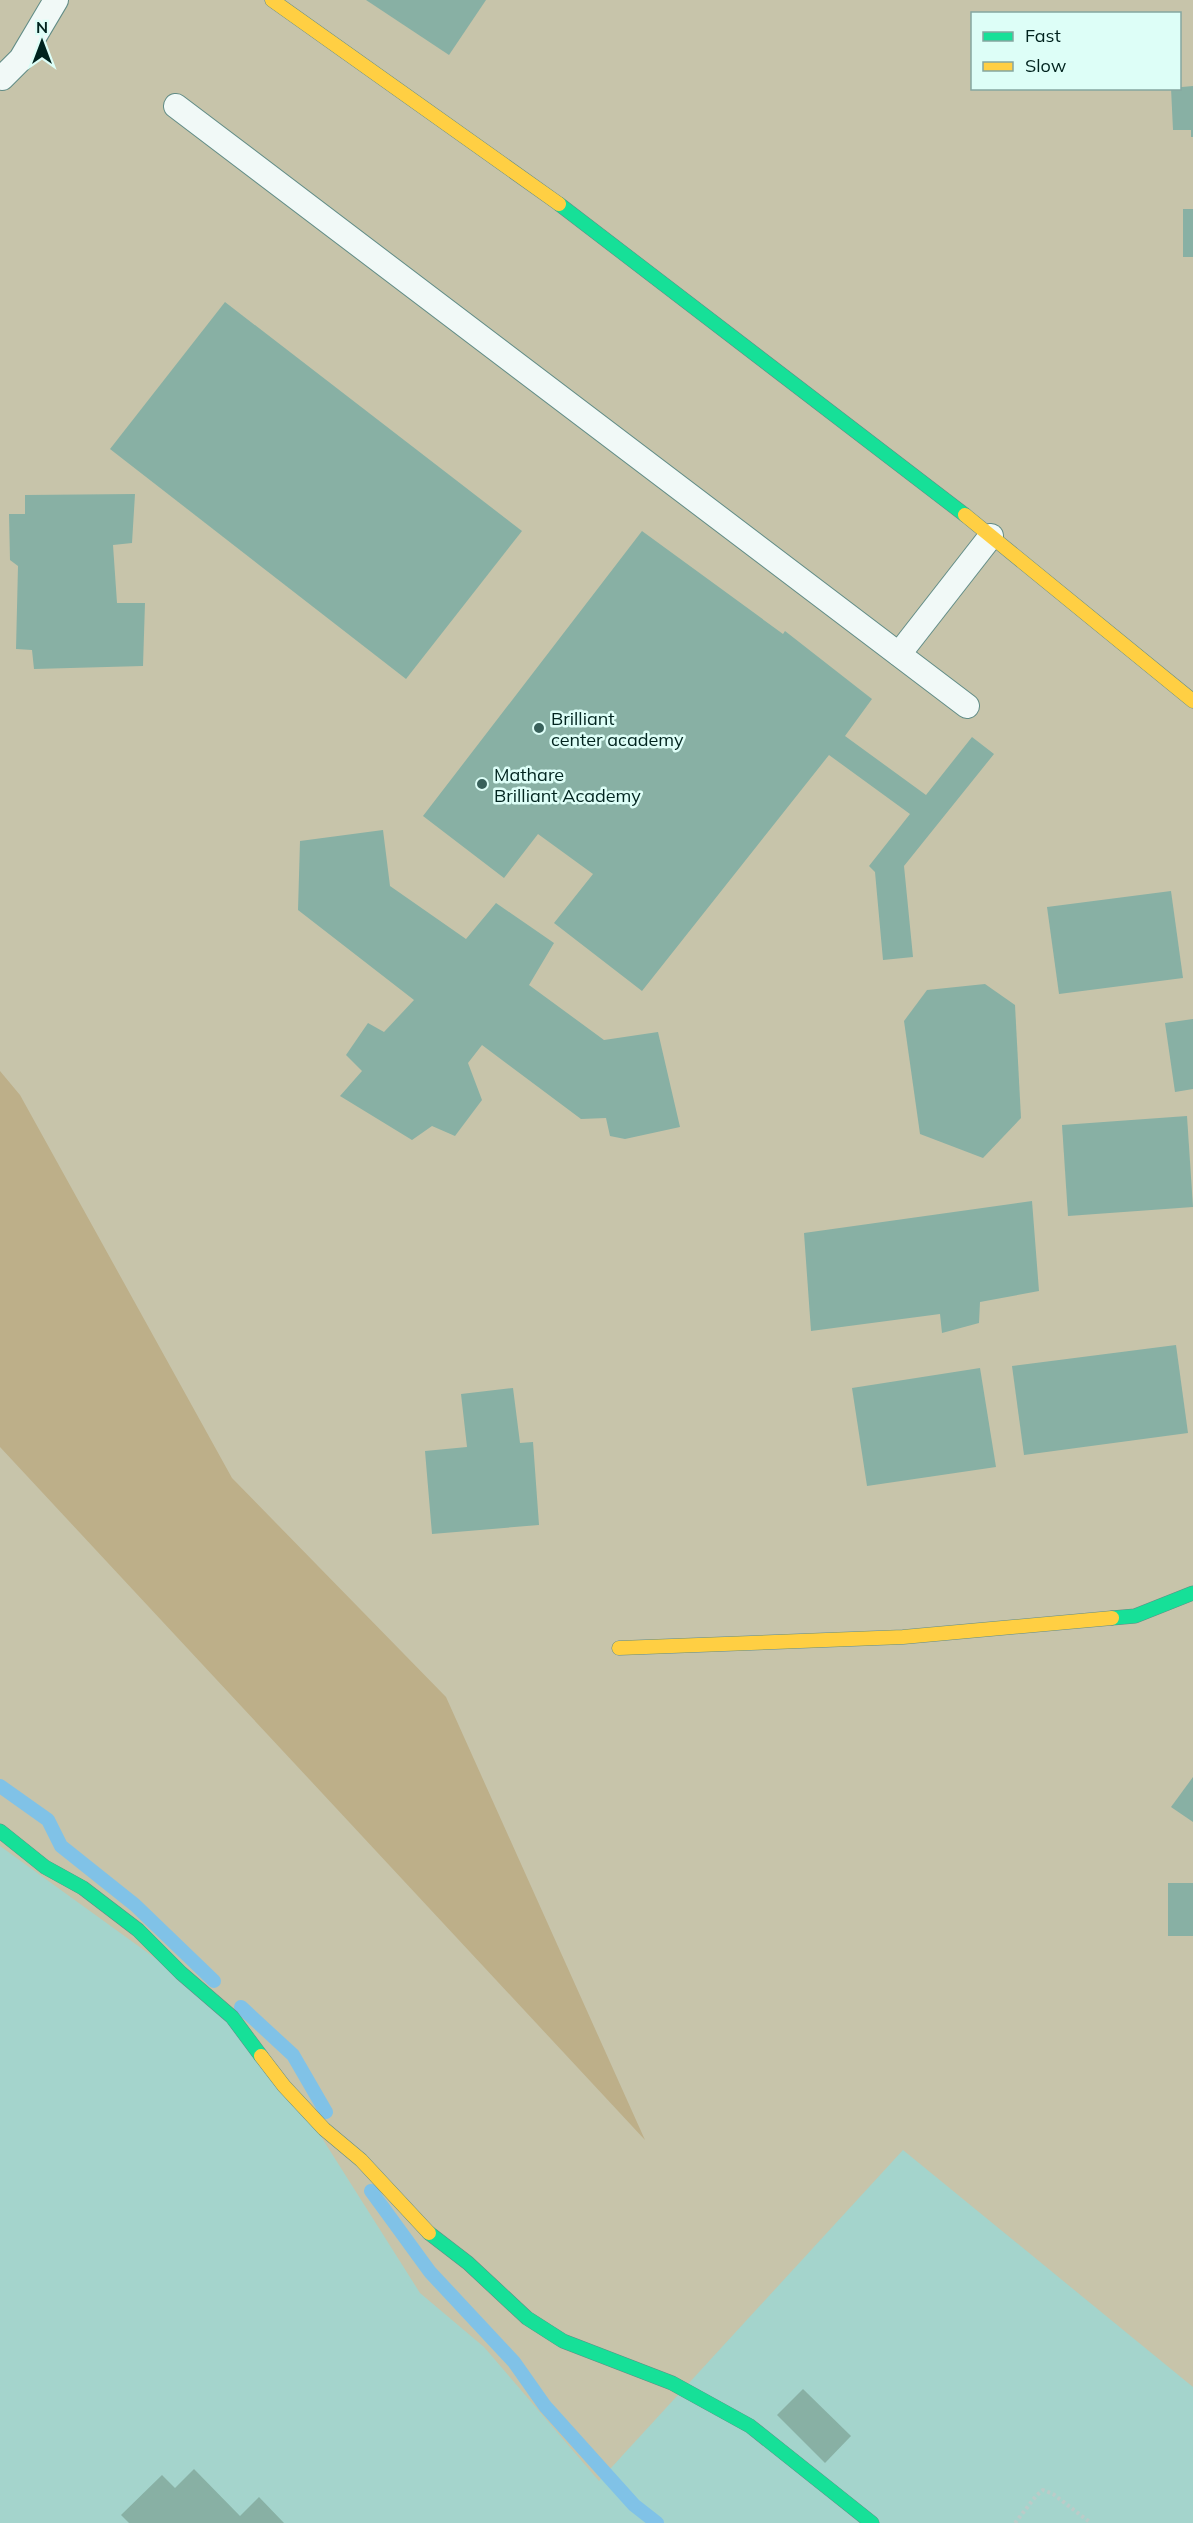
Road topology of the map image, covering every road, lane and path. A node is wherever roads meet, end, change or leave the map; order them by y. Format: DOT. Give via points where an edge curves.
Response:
graph roads {
  1 [pos="56,0"];
  2 [pos="272,0"];
  3 [pos="2,78"];
  4 [pos="176,106"];
  5 [pos="991,537"];
  6 [pos="899,654"];
  7 [pos="1193,701"];
  8 [pos="967,706"];
  9 [pos="1193,1593"];
  10 [pos="619,1648"];
  11 [pos="0,1831"];
  12 [pos="872,2523"];
  13 [pos="1015,2523"];
  14 [pos="1091,2523"];
  1 -- 3 [label="lane" via="21,59"];
  2 -- 5 [label="street" via="545,193"];
  4 -- 6 [label="lane"];
  5 -- 6 [label="lane"];
  5 -- 7 [label="street"];
  6 -- 8 [label="lane"];
  9 -- 10 [label="street" via="1135,1616 1039,1626 903,1637"];
  11 -- 12 [label="street" via="45,1868 83,1888 138,1930 232,2017 284,2086 324,2129 361,2160 424,2229 527,2318 563,2341 672,2383 750,2426"];
  13 -- 14 [label="path" via="1043,2490"];
}
